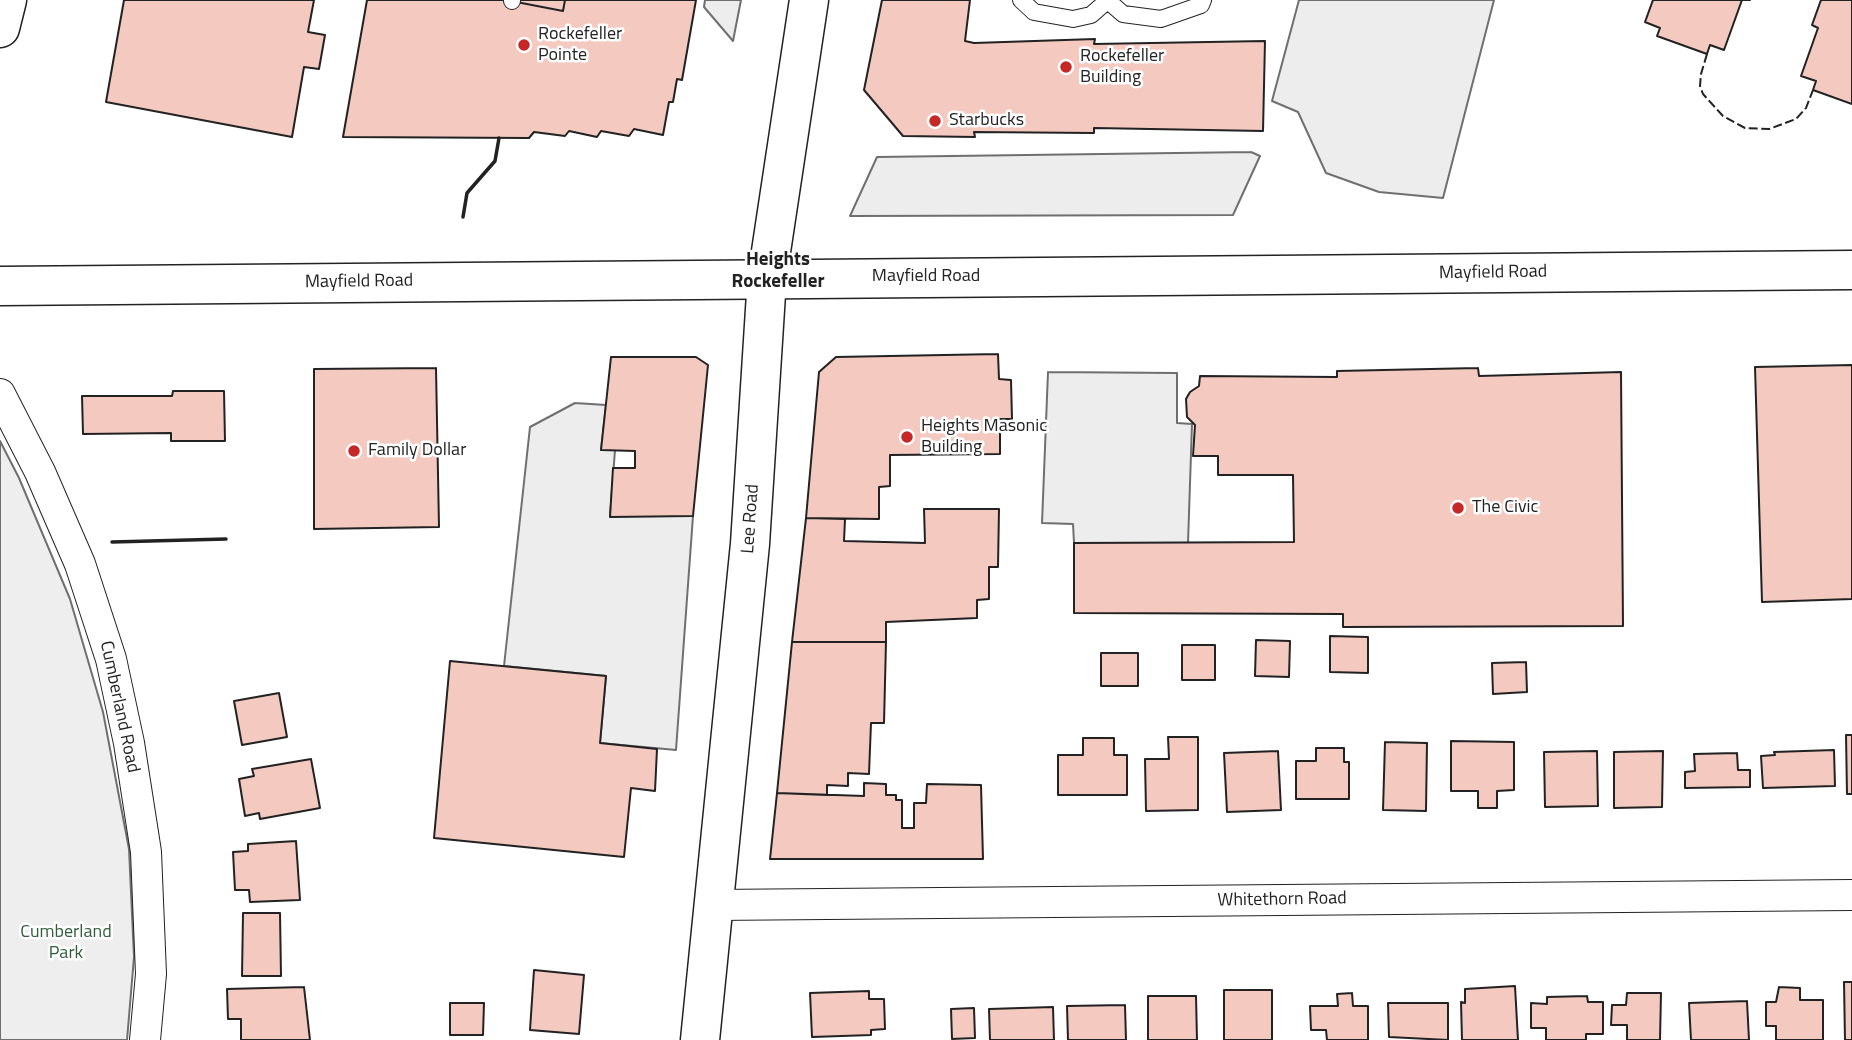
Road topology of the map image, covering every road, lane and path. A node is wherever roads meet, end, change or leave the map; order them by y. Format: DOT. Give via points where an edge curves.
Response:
graph roads {
  1 [pos="7,0"];
  2 [pos="809,0"];
  3 [pos="1021,0"];
  4 [pos="1107,0"];
  5 [pos="1203,0"];
  6 [pos="0,28"];
  7 [pos="1852,271"];
  8 [pos="766,278"];
  9 [pos="0,286"];
  10 [pos="0,394"];
  11 [pos="1852,895"];
  12 [pos="713,905"];
  13 [pos="145,1040"];
  14 [pos="700,1040"];
  1 -- 6 [label="main road"];
  2 -- 8 [label="main road, Lee Road"];
  3 -- 4 [label="lane" via="1034,12 1073,19 1091,15"];
  4 -- 5 [label="lane" via="1123,14 1161,19 1201,5"];
  7 -- 8 [label="main road, Mayfield Road"];
  8 -- 9 [label="main road, Mayfield Road"];
  8 -- 12 [label="main road, Lee Road" via="750,544"];
  10 -- 13 [label="street, Cumberland Road" via="80,564 111,659 146,852 151,974"];
  11 -- 12 [label="street, Whitethorn Road"];
  12 -- 14 [label="main road, Lee Road"];
}
